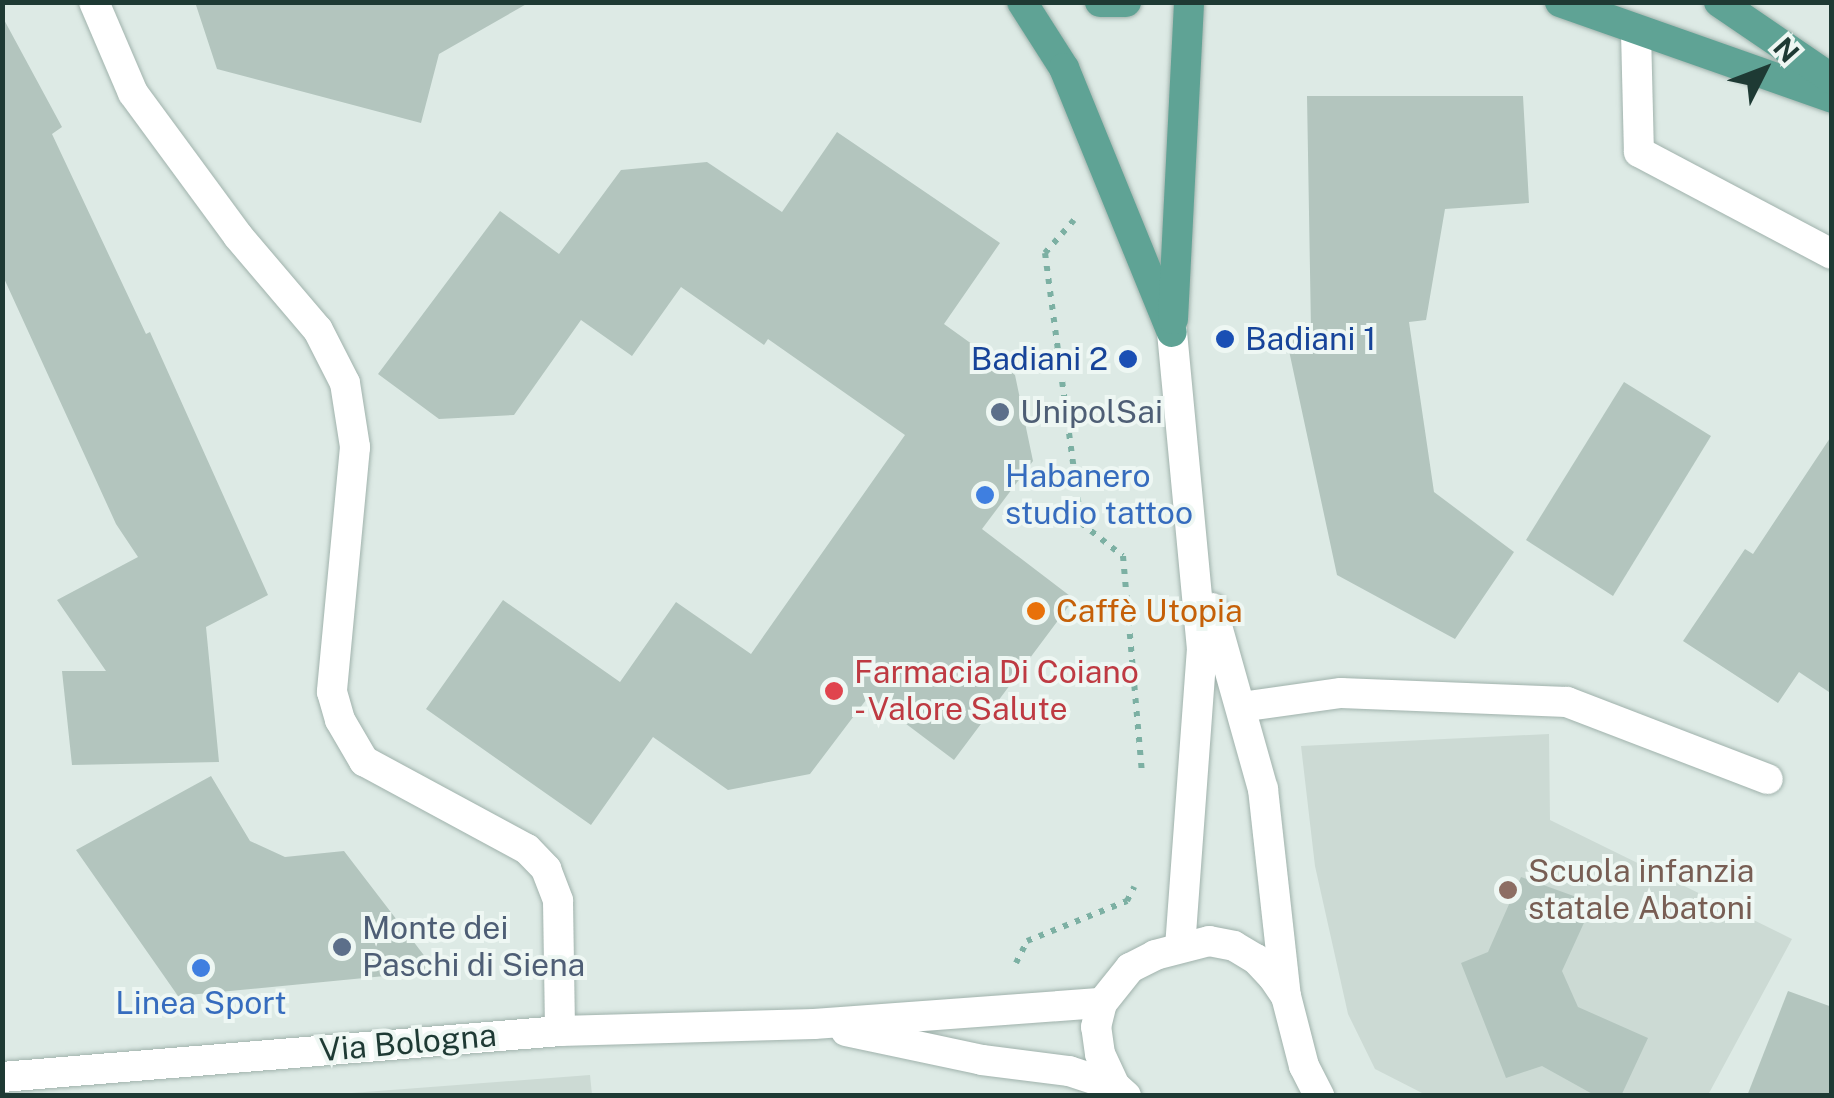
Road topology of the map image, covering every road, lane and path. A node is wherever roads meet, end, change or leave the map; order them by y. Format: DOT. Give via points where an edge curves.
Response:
graph roads {
  1 [pos="94,2"];
  2 [pos="1022,2"];
  3 [pos="1100,2"];
  4 [pos="1126,2"];
  5 [pos="1189,2"];
  6 [pos="1560,2"];
  7 [pos="1719,2"];
  8 [pos="1636,32"];
  9 [pos="1832,79"];
  10 [pos="1832,98"];
  11 [pos="1070,206"];
  12 [pos="1832,254"];
  13 [pos="1172,332"];
  14 [pos="1196,554"];
  15 [pos="1241,707"];
  16 [pos="1768,779"];
  17 [pos="1142,781"];
  18 [pos="1140,876"];
  19 [pos="1180,946"];
  20 [pos="1286,996"];
  21 [pos="1102,1004"];
  22 [pos="989,1011"];
  23 [pos="814,1024"];
  24 [pos="560,1031"];
  25 [pos="2,1077"];
  26 [pos="1120,1091"];
  27 [pos="1319,1096"];
  1 -- 24 [label="street" via="134,93 238,236 318,330 345,383 356,447 332,692 340,720 364,761 527,849 546,869 558,900"];
  2 -- 13 [label="main road" via="1064,68"];
  3 -- 4 [label="main road"];
  5 -- 13 [label="main road"];
  6 -- 8 [label="main road"];
  7 -- 9 [label="main road"];
  8 -- 10 [label="main road"];
  8 -- 12 [label="street" via="1640,152"];
  11 -- 17 [label="path" via="1075,220 1045,253 1082,524 1123,556"];
  13 -- 14 [label="street"];
  14 -- 15 [label="street"];
  14 -- 19 [label="street" via="1202,648"];
  15 -- 16 [label="street" via="1341,692 1567,702"];
  15 -- 20 [label="street" via="1263,789"];
  18 -- 22 [label="path" via="1127,900 1027,942"];
  19 -- 20 [label="street" via="1234,946 1256,958"];
  19 -- 21 [label="street" via="1130,968"];
  20 -- 27 [label="street"];
  21 -- 22 [label="street"];
  21 -- 26 [label="street" via="1096,1026 1100,1054"];
  22 -- 23 [label="street"];
  23 -- 24 [label="street, Via Bologna"];
  23 -- 26 [label="street" via="1069,1071"];
  24 -- 25 [label="street, Via Bologna"];
}
